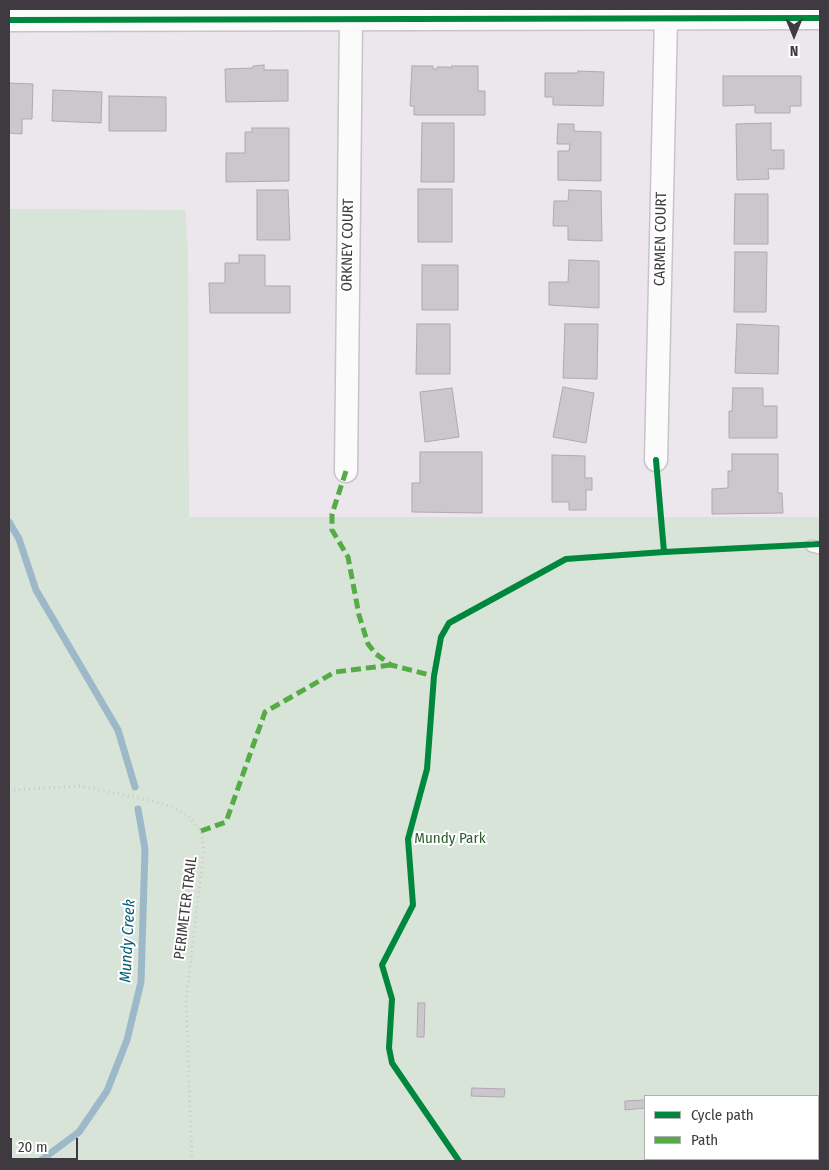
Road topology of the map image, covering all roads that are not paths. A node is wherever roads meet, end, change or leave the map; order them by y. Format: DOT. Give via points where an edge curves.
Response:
graph roads {
  1 [pos="666,18"];
  2 [pos="820,18"];
  3 [pos="351,19"];
  4 [pos="9,20"];
  5 [pos="656,460"];
  6 [pos="346,471"];
  1 -- 2 [label="street"];
  1 -- 3 [label="street"];
  1 -- 5 [label="street, CARMEN COURT"];
  3 -- 4 [label="street"];
  3 -- 6 [label="street, ORKNEY COURT"];
}
